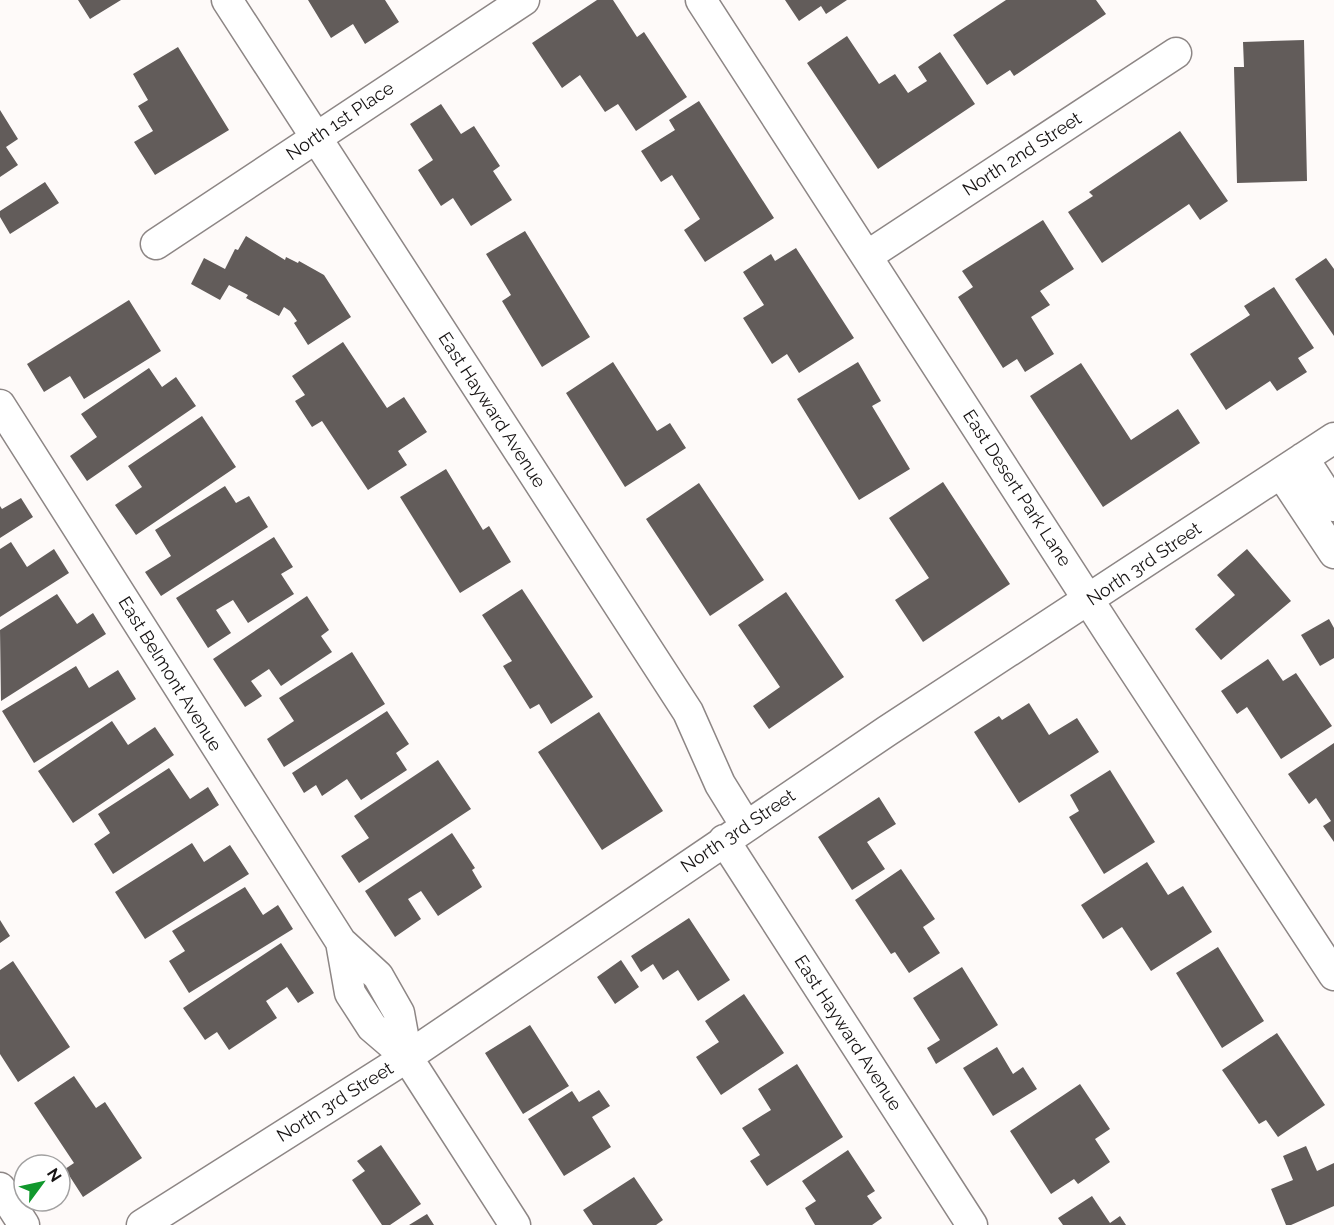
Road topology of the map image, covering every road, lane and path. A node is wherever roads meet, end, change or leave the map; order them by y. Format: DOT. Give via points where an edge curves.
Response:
graph roads {
  1 [pos="227,0"];
  2 [pos="524,0"];
  3 [pos="701,0"];
  4 [pos="1176,53"];
  5 [pos="315,137"];
  6 [pos="156,244"];
  7 [pos="867,256"];
  8 [pos="0,405"];
  9 [pos="1334,438"];
  10 [pos="1292,466"];
  11 [pos="1334,506"];
  12 [pos="1334,553"];
  13 [pos="1089,600"];
  14 [pos="735,833"];
  15 [pos="1334,975"];
  16 [pos="407,1057"];
  17 [pos="0,1188"];
  18 [pos="24,1225"];
  19 [pos="142,1225"];
  20 [pos="515,1225"];
  21 [pos="972,1225"];
  1 -- 5 [label="street, East Hayward Avenue"];
  2 -- 5 [label="street, North 1st Place"];
  3 -- 7 [label="street, East Desert Park Lane"];
  4 -- 7 [label="street, North 2nd Street"];
  5 -- 6 [label="street, North 1st Place"];
  5 -- 14 [label="street, East Hayward Avenue" via="688,712 720,784"];
  7 -- 13 [label="street, East Desert Park Lane"];
  8 -- 16 [label="street, East Belmont Avenue" via="341,942 350,993 372,1027"];
  9 -- 10 [label="street, North 3rd Street"];
  10 -- 11 [label="street"];
  10 -- 12 [label="street"];
  10 -- 13 [label="street, North 3rd Street"];
  13 -- 14 [label="street, North 3rd Street"];
  13 -- 15 [label="street, East Desert Park Lane"];
  14 -- 16 [label="street, North 3rd Street"];
  14 -- 21 [label="street, East Hayward Avenue"];
  16 -- 19 [label="street, North 3rd Street"];
  16 -- 20 [label="street, East Belmont Avenue"];
  17 -- 18 [label="street"];
}
